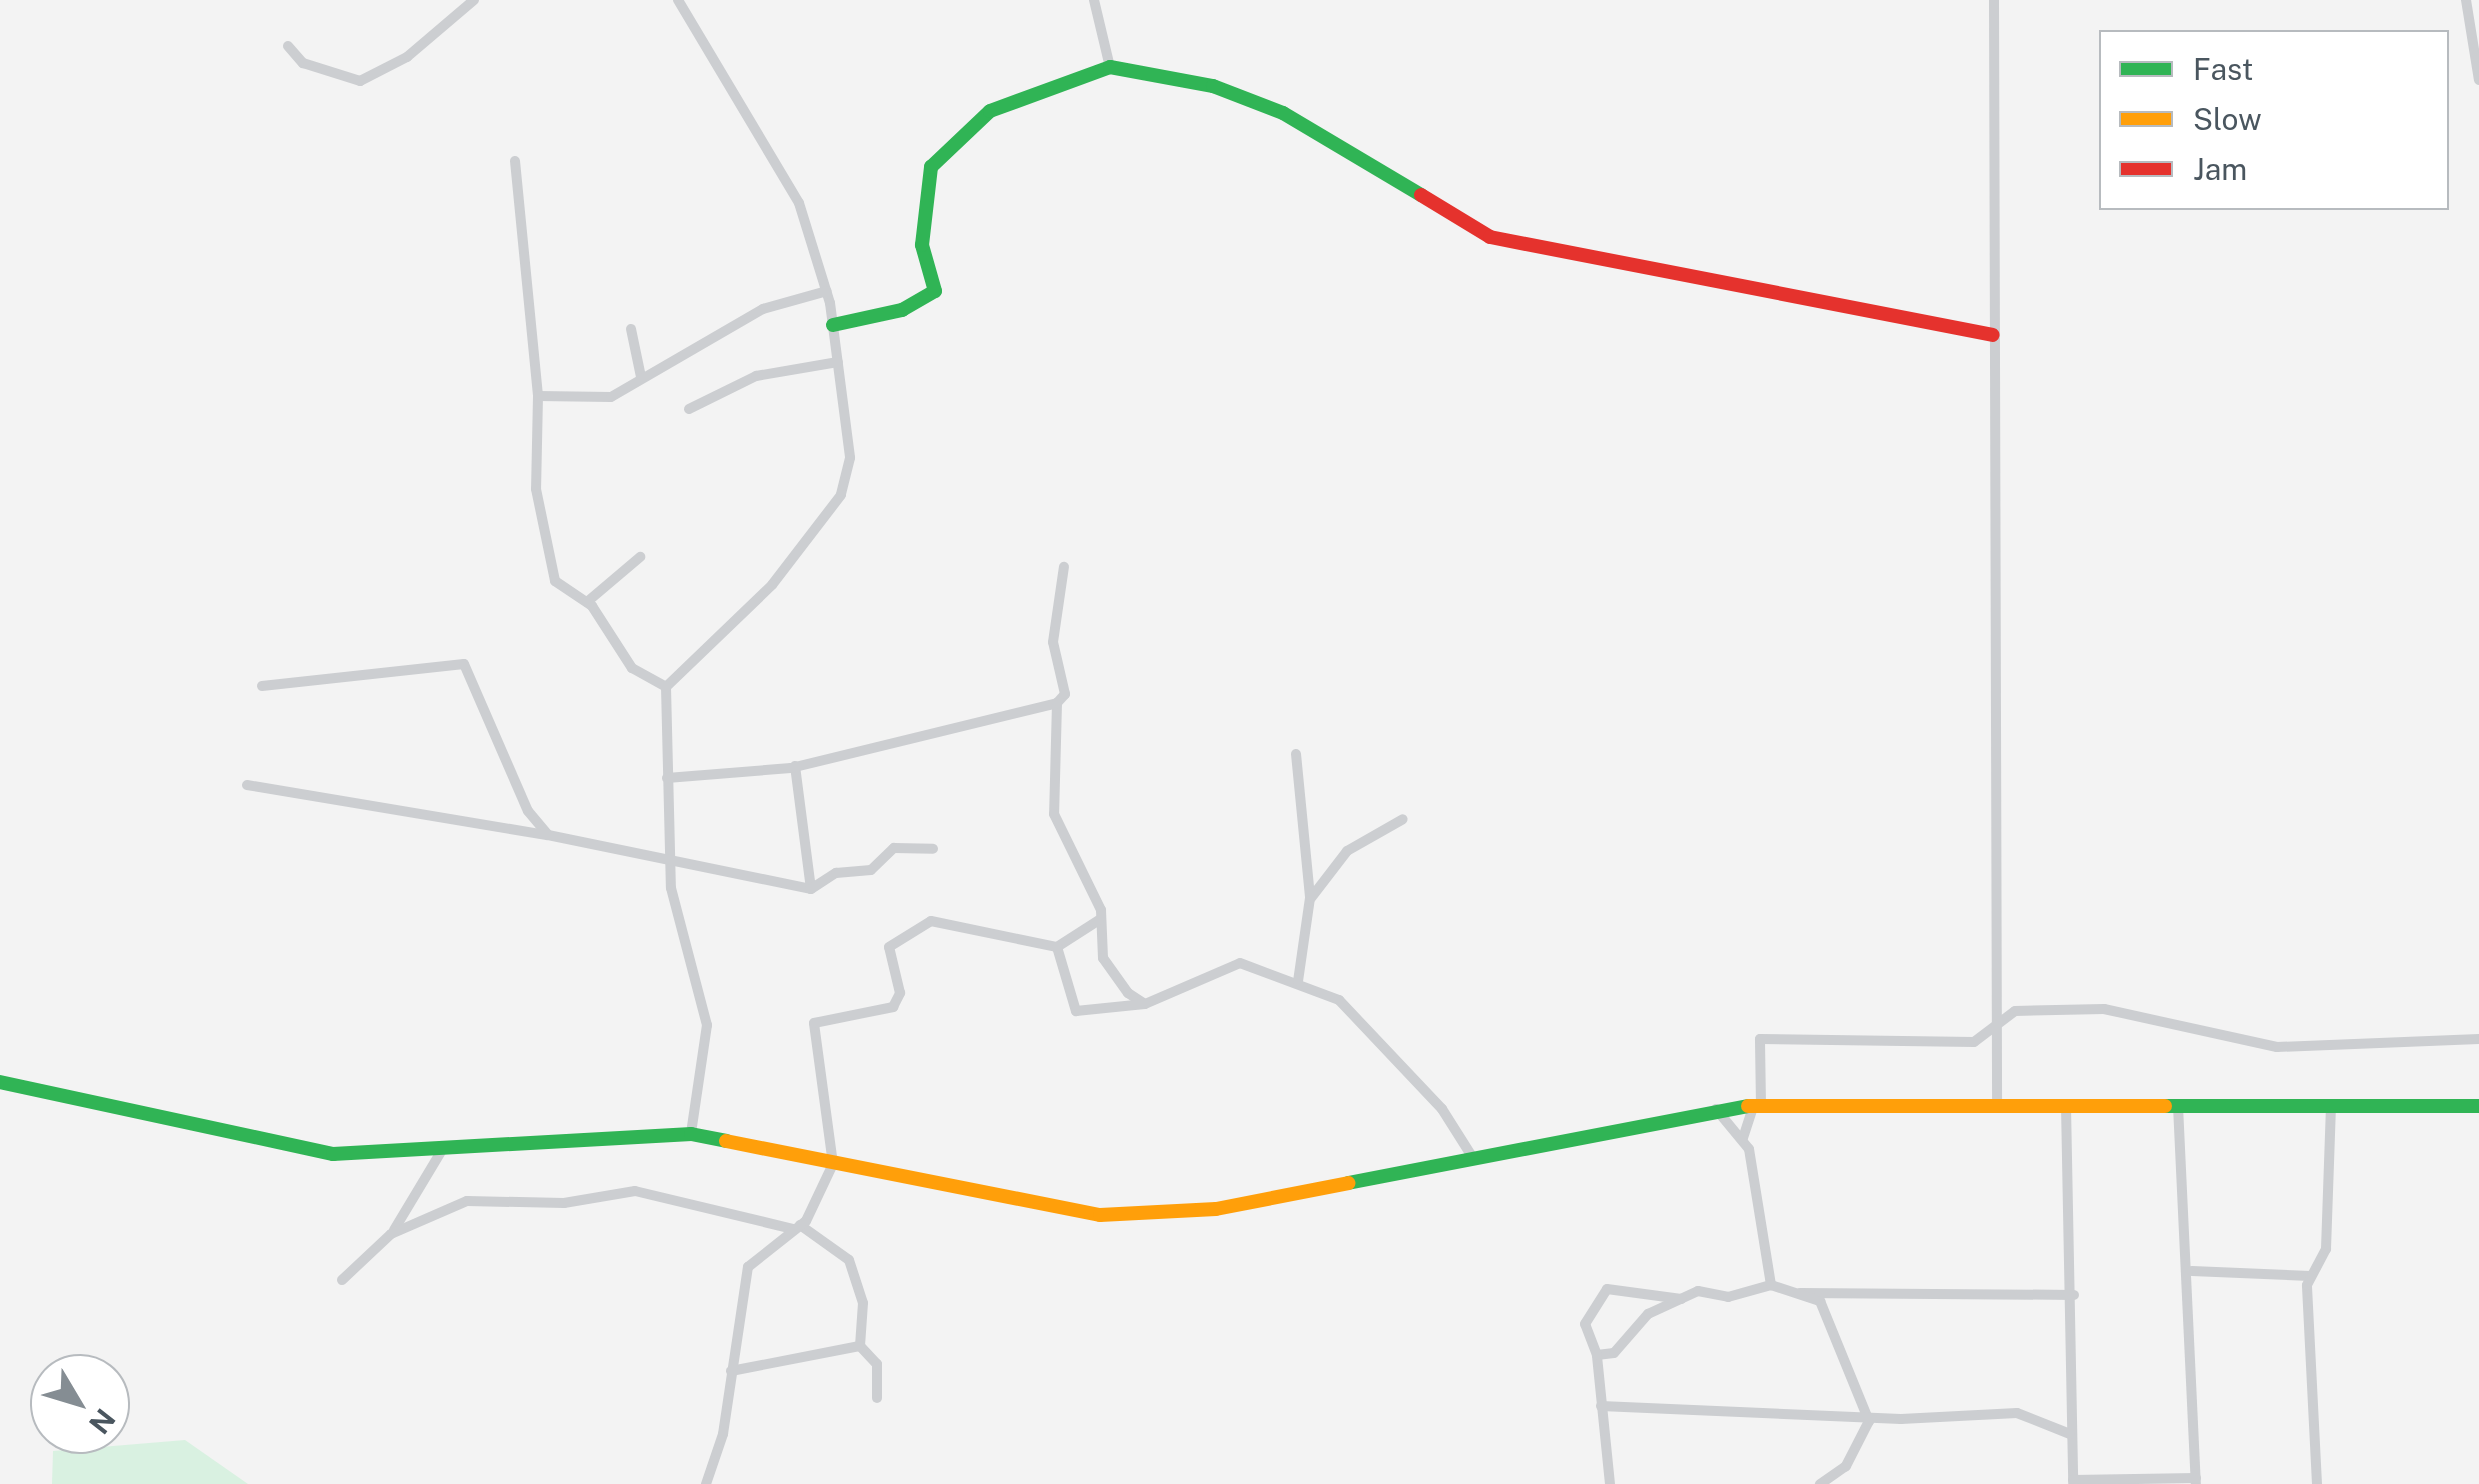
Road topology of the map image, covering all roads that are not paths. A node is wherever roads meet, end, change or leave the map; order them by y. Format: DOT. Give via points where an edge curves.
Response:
graph roads {
  1 [pos="474,0"];
  2 [pos="678,0"];
  3 [pos="1094,0"];
  4 [pos="1994,0"];
  5 [pos="2466,0"];
  6 [pos="288,46"];
  7 [pos="1110,67"];
  8 [pos="2479,80"];
  9 [pos="515,162"];
  10 [pos="827,290"];
  11 [pos="834,325"];
  12 [pos="631,329"];
  13 [pos="1993,335"];
  14 [pos="838,362"];
  15 [pos="641,377"];
  16 [pos="538,396"];
  17 [pos="689,409"];
  18 [pos="640,556"];
  19 [pos="1064,567"];
  20 [pos="587,602"];
  21 [pos="262,686"];
  22 [pos="666,687"];
  23 [pos="1057,703"];
  24 [pos="1296,754"];
  25 [pos="795,766"];
  26 [pos="667,778"];
  27 [pos="247,785"];
  28 [pos="1403,820"];
  29 [pos="548,835"];
  30 [pos="933,849"];
  31 [pos="668,858"];
  32 [pos="811,889"];
  33 [pos="1310,898"];
  34 [pos="1099,920"];
  35 [pos="1057,947"];
  36 [pos="1298,981"];
  37 [pos="1144,1004"];
  38 [pos="1994,1034"];
  39 [pos="2479,1039"];
  40 [pos="0,1082"];
  41 [pos="1758,1105"];
  42 [pos="1998,1106"];
  43 [pos="2066,1106"];
  44 [pos="2178,1106"];
  45 [pos="2330,1106"];
  46 [pos="2479,1106"];
  47 [pos="1716,1109"];
  48 [pos="691,1134"];
  49 [pos="1743,1138"];
  50 [pos="442,1150"];
  51 [pos="1473,1158"];
  52 [pos="834,1164"];
  53 [pos="797,1227"];
  54 [pos="391,1234"];
  55 [pos="2192,1271"];
  56 [pos="2310,1276"];
  57 [pos="342,1280"];
  58 [pos="1771,1285"];
  59 [pos="1786,1293"];
  60 [pos="2074,1295"];
  61 [pos="1682,1299"];
  62 [pos="860,1346"];
  63 [pos="1597,1355"];
  64 [pos="730,1371"];
  65 [pos="877,1398"];
  66 [pos="1601,1406"];
  67 [pos="1869,1411"];
  68 [pos="2070,1434"];
  69 [pos="2196,1481"];
  70 [pos="2073,1482"];
  71 [pos="706,1484"];
  72 [pos="1610,1484"];
  73 [pos="1820,1484"];
  74 [pos="2317,1484"];
  1 -- 6 [label="street" via="407,56 360,81 303,63"];
  2 -- 10 [label="street" via="790,182"];
  3 -- 7 [label="street"];
  4 -- 13 [label="street"];
  5 -- 8 [label="street"];
  7 -- 11 [label="main road" via="990,111 930,166 922,245 935,291 902,310"];
  7 -- 13 [label="main road" via="1213,86 1284,113 1490,237"];
  9 -- 16 [label="street"];
  10 -- 11 [label="street"];
  10 -- 15 [label="street" via="763,309"];
  11 -- 14 [label="street"];
  12 -- 15 [label="street"];
  13 -- 38 [label="street"];
  14 -- 17 [label="street" via="756,376"];
  14 -- 22 [label="street" via="850,458 841,495 772,585"];
  15 -- 16 [label="street" via="611,397"];
  16 -- 20 [label="street" via="544,542 555,582"];
  18 -- 20 [label="street"];
  19 -- 23 [label="street" via="1052,642 1065,694"];
  20 -- 22 [label="street" via="624,660"];
  21 -- 29 [label="street" via="464,664 528,812"];
  22 -- 26 [label="street"];
  23 -- 25 [label="street"];
  23 -- 34 [label="street" via="1054,814"];
  24 -- 33 [label="street"];
  25 -- 26 [label="street"];
  25 -- 32 [label="street"];
  26 -- 31 [label="street"];
  27 -- 29 [label="street"];
  28 -- 33 [label="street" via="1347,851"];
  29 -- 31 [label="street"];
  30 -- 32 [label="street" via="894,848 871,870 836,872"];
  31 -- 32 [label="street"];
  31 -- 48 [label="street" via="707,1024"];
  33 -- 36 [label="street"];
  34 -- 35 [label="street"];
  34 -- 37 [label="street" via="1096,940 1110,972"];
  35 -- 37 [label="street" via="1076,1012"];
  35 -- 52 [label="street" via="932,921 902,932 889,946 900,993 893,1007 812,1026"];
  36 -- 37 [label="street" via="1226,964"];
  36 -- 51 [label="street" via="1355,1012"];
  38 -- 39 [label="street" via="2015,1011 2104,1009 2276,1048"];
  38 -- 41 [label="street" via="1944,1044 1806,1033 1760,1039"];
  38 -- 42 [label="street"];
  40 -- 50 [label="main road" via="276,1148"];
  41 -- 42 [label="main road"];
  41 -- 47 [label="main road"];
  41 -- 49 [label="street"];
  42 -- 43 [label="main road"];
  43 -- 44 [label="main road"];
  43 -- 60 [label="street"];
  44 -- 45 [label="main road"];
  44 -- 55 [label="street"];
  45 -- 46 [label="main road"];
  45 -- 56 [label="street" via="2326,1249"];
  47 -- 49 [label="street"];
  47 -- 51 [label="main road"];
  48 -- 50 [label="main road"];
  48 -- 52 [label="main road"];
  49 -- 58 [label="street"];
  50 -- 54 [label="street"];
  51 -- 52 [label="main road" via="1216,1209 1140,1215 1027,1206"];
  52 -- 53 [label="street"];
  53 -- 54 [label="street" via="636,1191 564,1203 468,1201"];
  53 -- 62 [label="street" via="849,1260 863,1303"];
  53 -- 64 [label="street" via="748,1267"];
  54 -- 57 [label="street"];
  55 -- 56 [label="street"];
  55 -- 69 [label="street"];
  56 -- 74 [label="street"];
  58 -- 59 [label="street"];
  58 -- 61 [label="street"];
  59 -- 60 [label="street"];
  59 -- 67 [label="street" via="1824,1305"];
  60 -- 68 [label="street"];
  61 -- 63 [label="street"];
  61 -- 63 [label="street" via="1607,1289 1585,1324"];
  62 -- 64 [label="street"];
  62 -- 65 [label="street" via="877,1364"];
  63 -- 66 [label="street"];
  64 -- 71 [label="street"];
  66 -- 67 [label="street"];
  66 -- 72 [label="street"];
  67 -- 68 [label="street" via="1901,1419 2016,1413"];
  67 -- 73 [label="street" via="1846,1466"];
  68 -- 70 [label="street"];
  69 -- 70 [label="street"];
}
